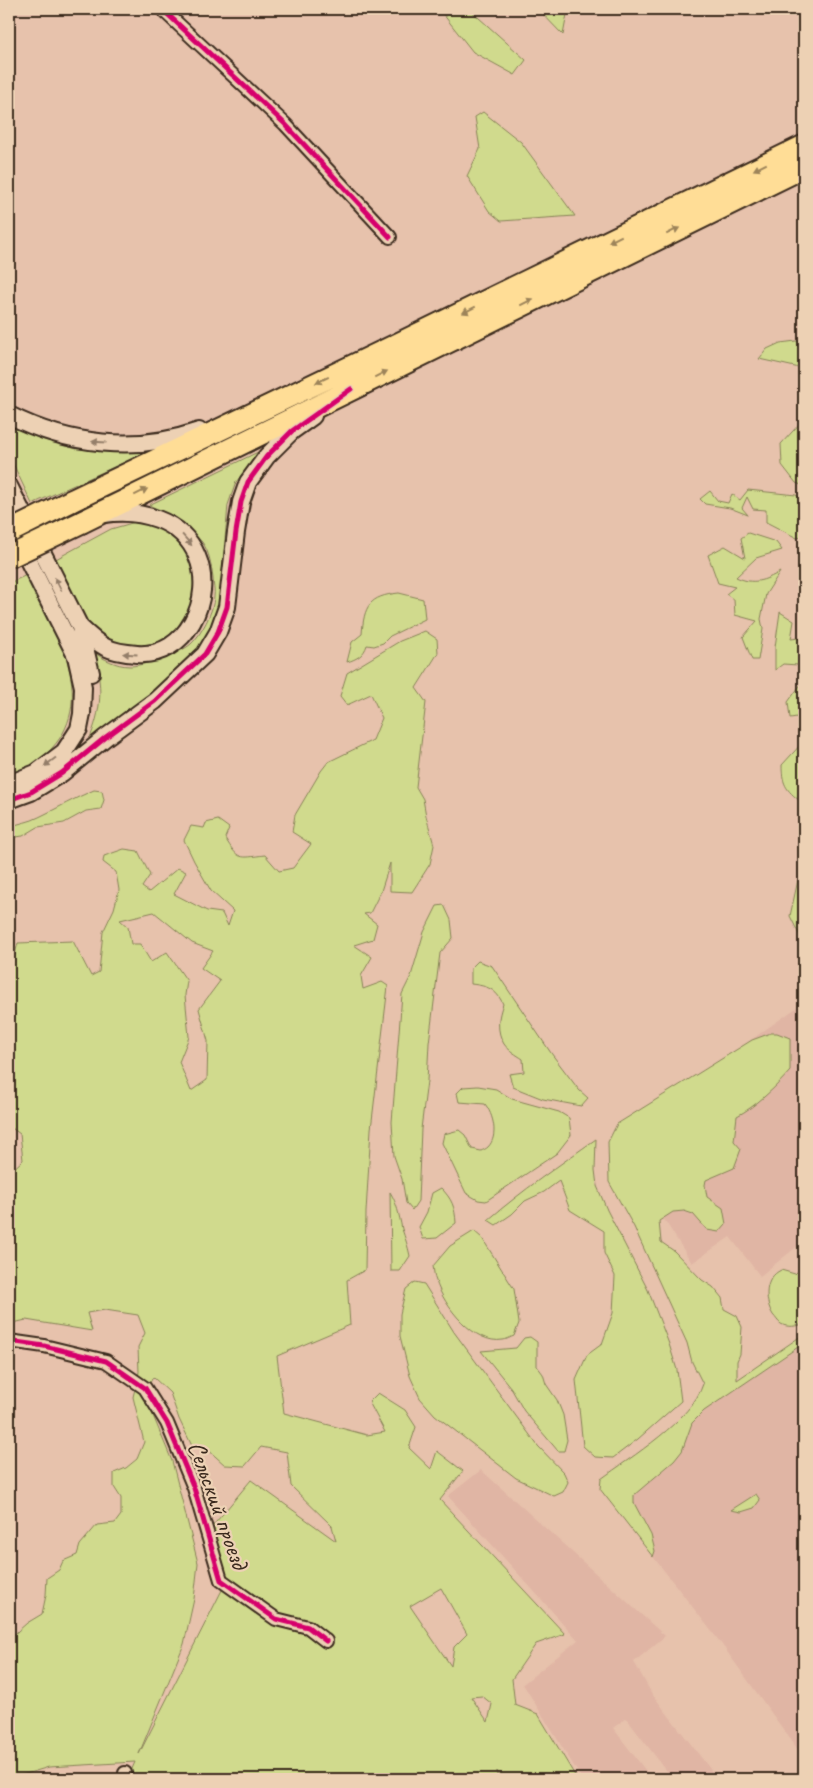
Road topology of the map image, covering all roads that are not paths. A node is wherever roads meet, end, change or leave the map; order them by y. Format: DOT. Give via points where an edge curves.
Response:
graph roads {
  1 [pos="162,9"];
  2 [pos="804,146"];
  3 [pos="804,167"];
  4 [pos="390,237"];
  5 [pos="351,389"];
  6 [pos="264,408"];
  7 [pos="9,415"];
  8 [pos="9,486"];
  9 [pos="88,519"];
  10 [pos="9,522"];
  11 [pos="9,532"];
  12 [pos="9,557"];
  13 [pos="80,627"];
  14 [pos="62,772"];
  15 [pos="9,784"];
  16 [pos="9,800"];
  17 [pos="9,1341"];
  18 [pos="326,1641"];
  1 -- 4 [label="street" via="285,124"];
  2 -- 6 [label="highway, one-way"];
  5 -- 3 [label="highway, one-way"];
  9 -- 5 [label="highway, one-way"];
  5 -- 14 [label="street" via="292,431 267,456 248,482 241,502 227,607 205,654 155,701"];
  6 -- 7 [label="street, one-way" via="178,438 145,443 74,439 36,428"];
  6 -- 11 [label="highway, bridge"];
  13 -- 8 [label="street, one-way"];
  9 -- 12 [label="highway, bridge"];
  9 -- 13 [label="street, one-way" via="114,513 135,514 173,527 198,556 202,585 199,604 188,631 175,644 160,652 146,655 118,653 98,644"];
  10 -- 15 [label="street, one-way" via="76,656 84,687 79,729 64,752 36,773"];
  13 -- 14 [label="street" via="93,690 90,719 82,744"];
  14 -- 16 [label="street" via="32,792"];
  17 -- 18 [label="street, Сельский проезд" via="106,1361 145,1388 167,1423 194,1488 221,1580 276,1619 308,1627"];
}
